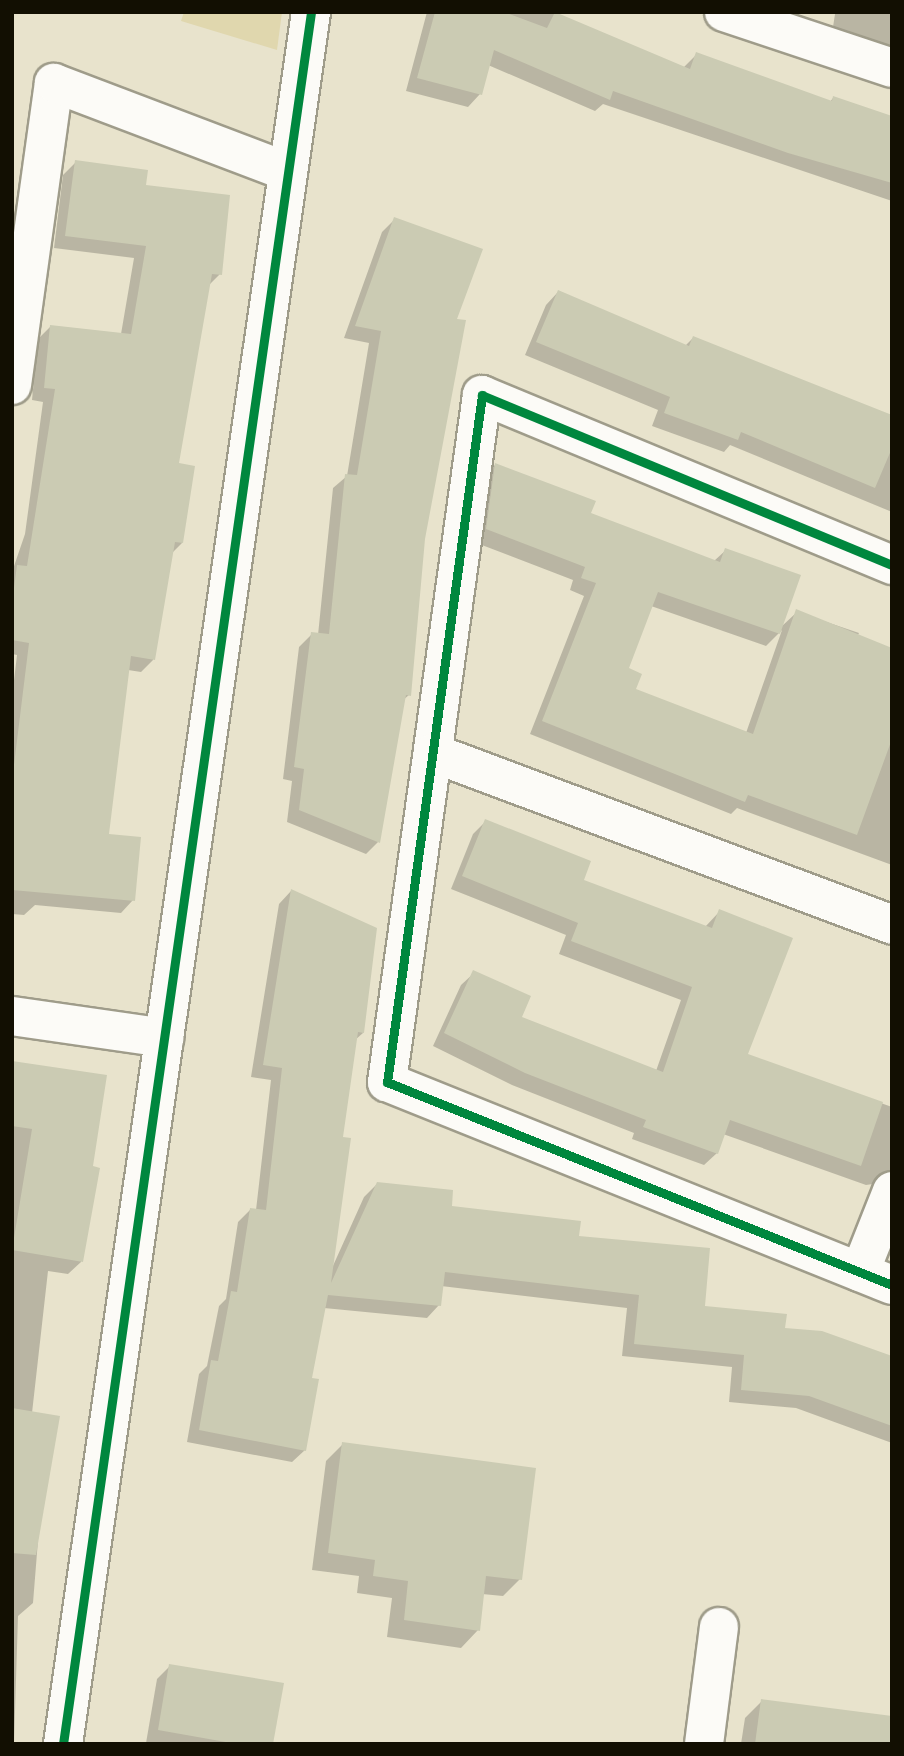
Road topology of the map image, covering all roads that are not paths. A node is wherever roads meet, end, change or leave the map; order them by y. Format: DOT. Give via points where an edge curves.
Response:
graph roads {
  1 [pos="311,12"];
  2 [pos="724,12"];
  3 [pos="892,68"];
  4 [pos="288,172"];
  5 [pos="12,385"];
  6 [pos="892,565"];
  7 [pos="433,753"];
  8 [pos="892,925"];
  9 [pos="12,1016"];
  10 [pos="164,1038"];
  11 [pos="892,1191"];
  12 [pos="876,1279"];
  13 [pos="719,1627"];
  14 [pos="63,1744"];
  15 [pos="704,1744"];
  1 -- 4 [label="street"];
  2 -- 3 [label="street"];
  4 -- 5 [label="street" via="54,83"];
  4 -- 10 [label="street"];
  6 -- 7 [label="street" via="482,394"];
  7 -- 8 [label="street"];
  7 -- 12 [label="street" via="387,1082"];
  9 -- 10 [label="street"];
  10 -- 14 [label="street"];
  11 -- 12 [label="street"];
  13 -- 15 [label="street"];
}
